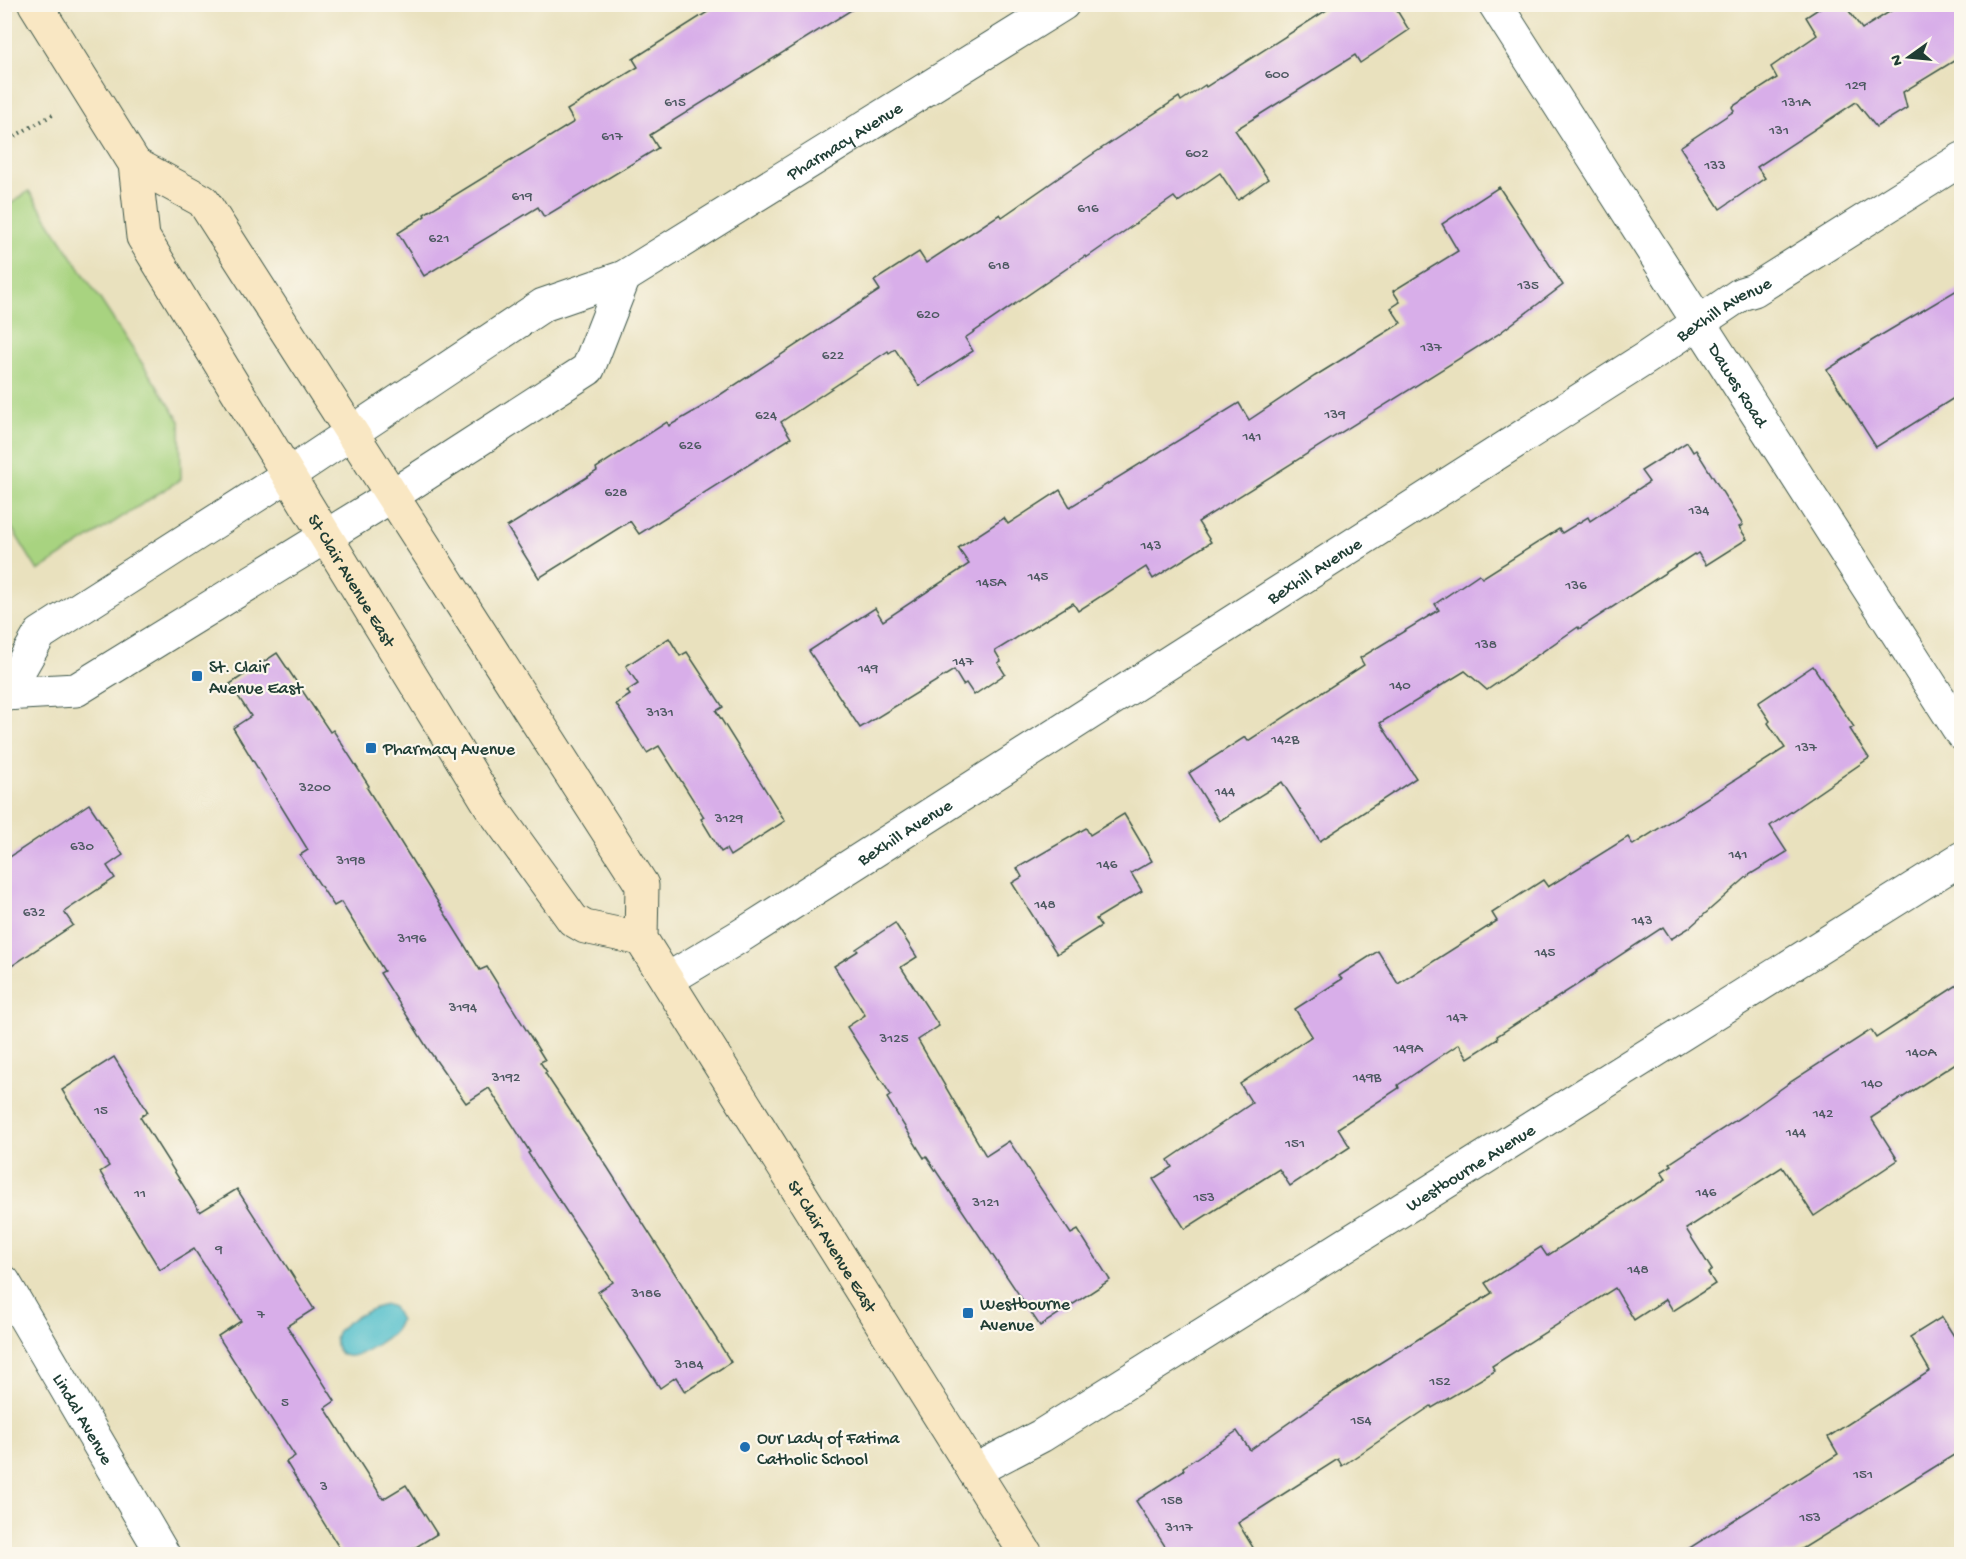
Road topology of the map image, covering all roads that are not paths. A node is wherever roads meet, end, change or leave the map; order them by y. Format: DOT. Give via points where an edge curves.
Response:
graph roads {
  1 [pos="35,4"];
  2 [pos="1064,4"];
  3 [pos="1495,4"];
  4 [pos="1962,159"];
  5 [pos="135,164"];
  6 [pos="624,277"];
  7 [pos="1698,324"];
  8 [pos="352,432"];
  9 [pos="288,475"];
  10 [pos="393,495"];
  11 [pos="326,536"];
  12 [pos="5,694"];
  13 [pos="1962,734"];
  14 [pos="1962,858"];
  15 [pos="641,939"];
  16 [pos="667,981"];
  17 [pos="4,1282"];
  18 [pos="974,1471"];
  19 [pos="163,1554"];
  20 [pos="1026,1554"];
  1 -- 5 [label="main road, St Clair Avenue East"];
  2 -- 6 [label="street, Pharmacy Avenue"];
  3 -- 7 [label="street, Dawes Road"];
  4 -- 7 [label="street, Bexhill Avenue"];
  5 -- 8 [label="main road, St Clair Avenue East" via="203,201"];
  5 -- 9 [label="main road, St Clair Avenue East" via="143,237"];
  6 -- 8 [label="street, Pharmacy Avenue" via="543,305"];
  6 -- 10 [label="street, Pharmacy Avenue" via="588,369"];
  7 -- 13 [label="street, Dawes Road"];
  7 -- 16 [label="street, Bexhill Avenue"];
  8 -- 9 [label="street, Pharmacy Avenue"];
  8 -- 10 [label="main road, St Clair Avenue East"];
  9 -- 11 [label="main road, St Clair Avenue East"];
  9 -- 12 [label="street, Pharmacy Avenue" via="40,634"];
  10 -- 11 [label="street, Pharmacy Avenue"];
  10 -- 15 [label="main road, St Clair Avenue East" via="642,885"];
  11 -- 12 [label="street, Pharmacy Avenue" via="76,690"];
  11 -- 15 [label="main road, St Clair Avenue East" via="491,807 568,914 585,927"];
  14 -- 18 [label="street, Westbourne Avenue" via="1041,1436"];
  15 -- 16 [label="main road, St Clair Avenue East"];
  16 -- 18 [label="main road, St Clair Avenue East"];
  17 -- 19 [label="street, Lindal Avenue"];
  18 -- 20 [label="main road, St Clair Avenue East"];
}
